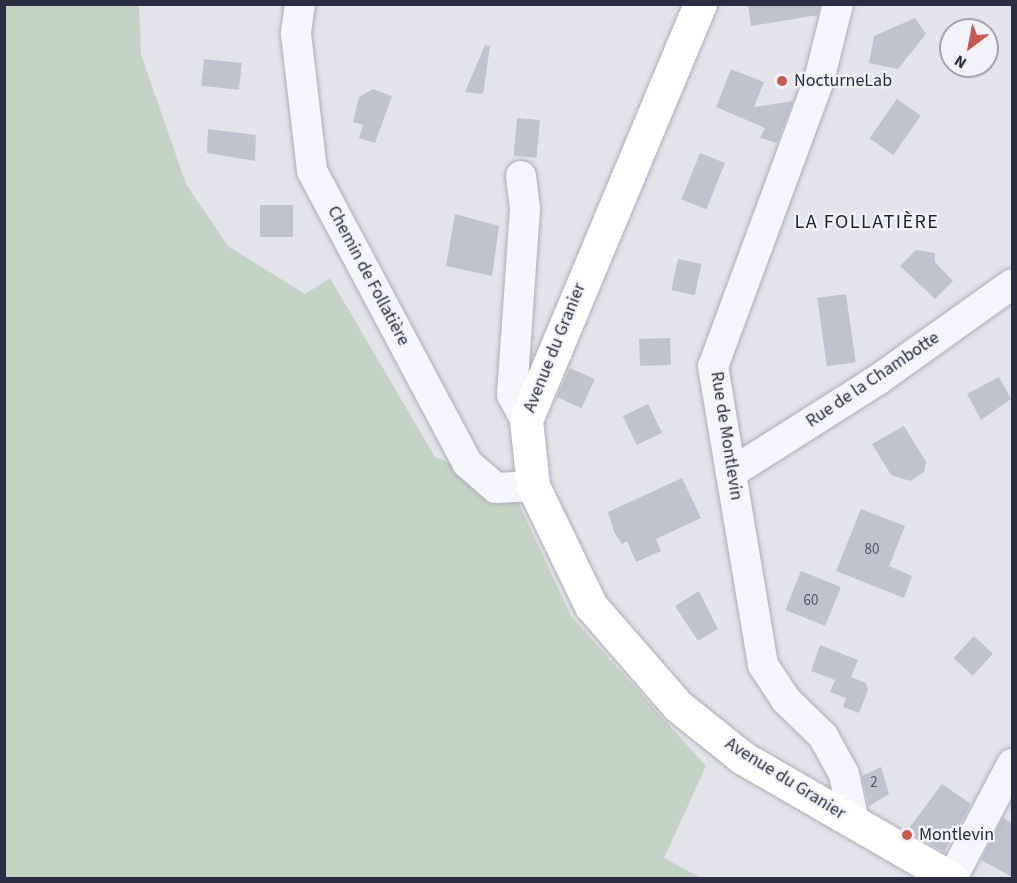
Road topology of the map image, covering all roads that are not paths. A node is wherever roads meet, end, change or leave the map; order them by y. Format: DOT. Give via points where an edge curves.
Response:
graph roads {
  1 [pos="300,4"];
  2 [pos="700,4"];
  3 [pos="838,4"];
  4 [pos="521,176"];
  5 [pos="1012,284"];
  6 [pos="526,420"];
  7 [pos="731,473"];
  8 [pos="533,486"];
  9 [pos="1012,764"];
  10 [pos="854,822"];
  11 [pos="951,879"];
  1 -- 8 [label="street, Chemin de Follatière" via="297,34 312,171 467,463 496,488"];
  2 -- 6 [label="main road, Avenue du Granier"];
  3 -- 7 [label="street, Rue de Montlevin" via="819,80 713,366"];
  4 -- 6 [label="street" via="525,209 512,395"];
  5 -- 7 [label="street, Rue de la Chambotte" via="879,379"];
  6 -- 8 [label="main road, Avenue du Granier"];
  7 -- 10 [label="street, Rue de Montlevin" via="763,665 786,700 823,736 844,774"];
  8 -- 10 [label="main road, Avenue du Granier" via="591,606 634,662 743,758"];
  9 -- 11 [label="street"];
  10 -- 11 [label="main road, Avenue du Granier"];
}
